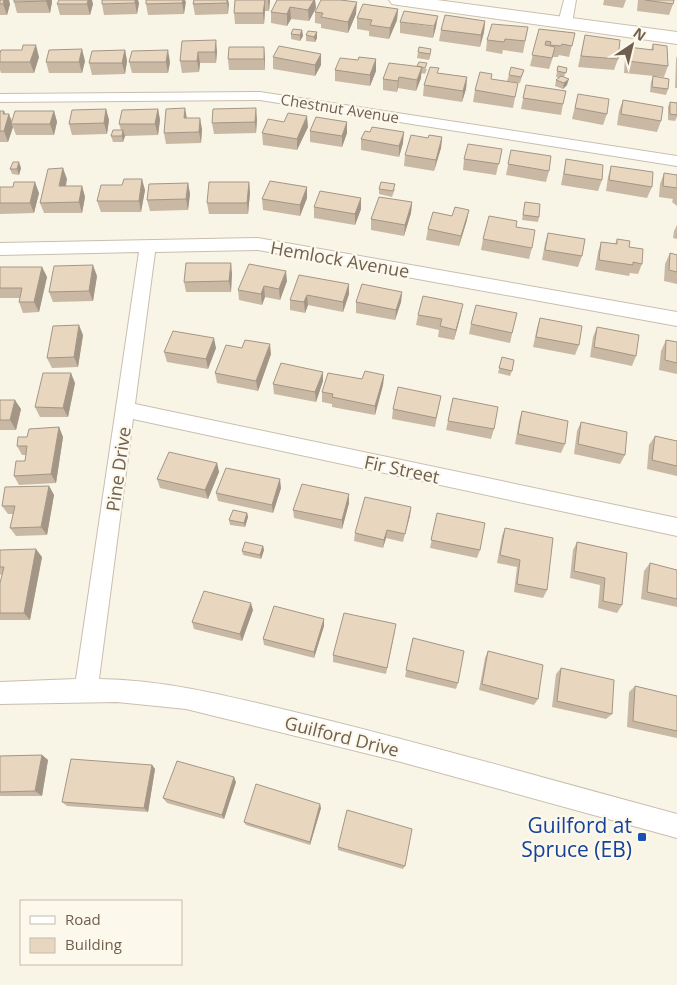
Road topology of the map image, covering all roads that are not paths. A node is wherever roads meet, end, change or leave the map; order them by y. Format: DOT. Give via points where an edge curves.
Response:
graph roads {
  1 [pos="398,0"];
  2 [pos="570,0"];
  3 [pos="565,23"];
  4 [pos="677,38"];
  5 [pos="0,98"];
  6 [pos="677,161"];
  7 [pos="148,246"];
  8 [pos="0,249"];
  9 [pos="677,319"];
  10 [pos="126,410"];
  11 [pos="677,527"];
  12 [pos="86,690"];
  13 [pos="0,693"];
  14 [pos="677,826"];
  1 -- 3 [label="street"];
  2 -- 3 [label="street"];
  3 -- 4 [label="street"];
  5 -- 6 [label="street, Chestnut Avenue" via="260,96"];
  7 -- 8 [label="street, Hemlock Avenue"];
  7 -- 9 [label="street, Hemlock Avenue" via="258,244"];
  7 -- 10 [label="street, Pine Drive"];
  10 -- 11 [label="street, Fir Street"];
  10 -- 12 [label="street, Pine Drive"];
  12 -- 13 [label="street, Guilford Drive"];
  12 -- 14 [label="street, Guilford Drive" via="129,690 186,698 401,750"];
}
